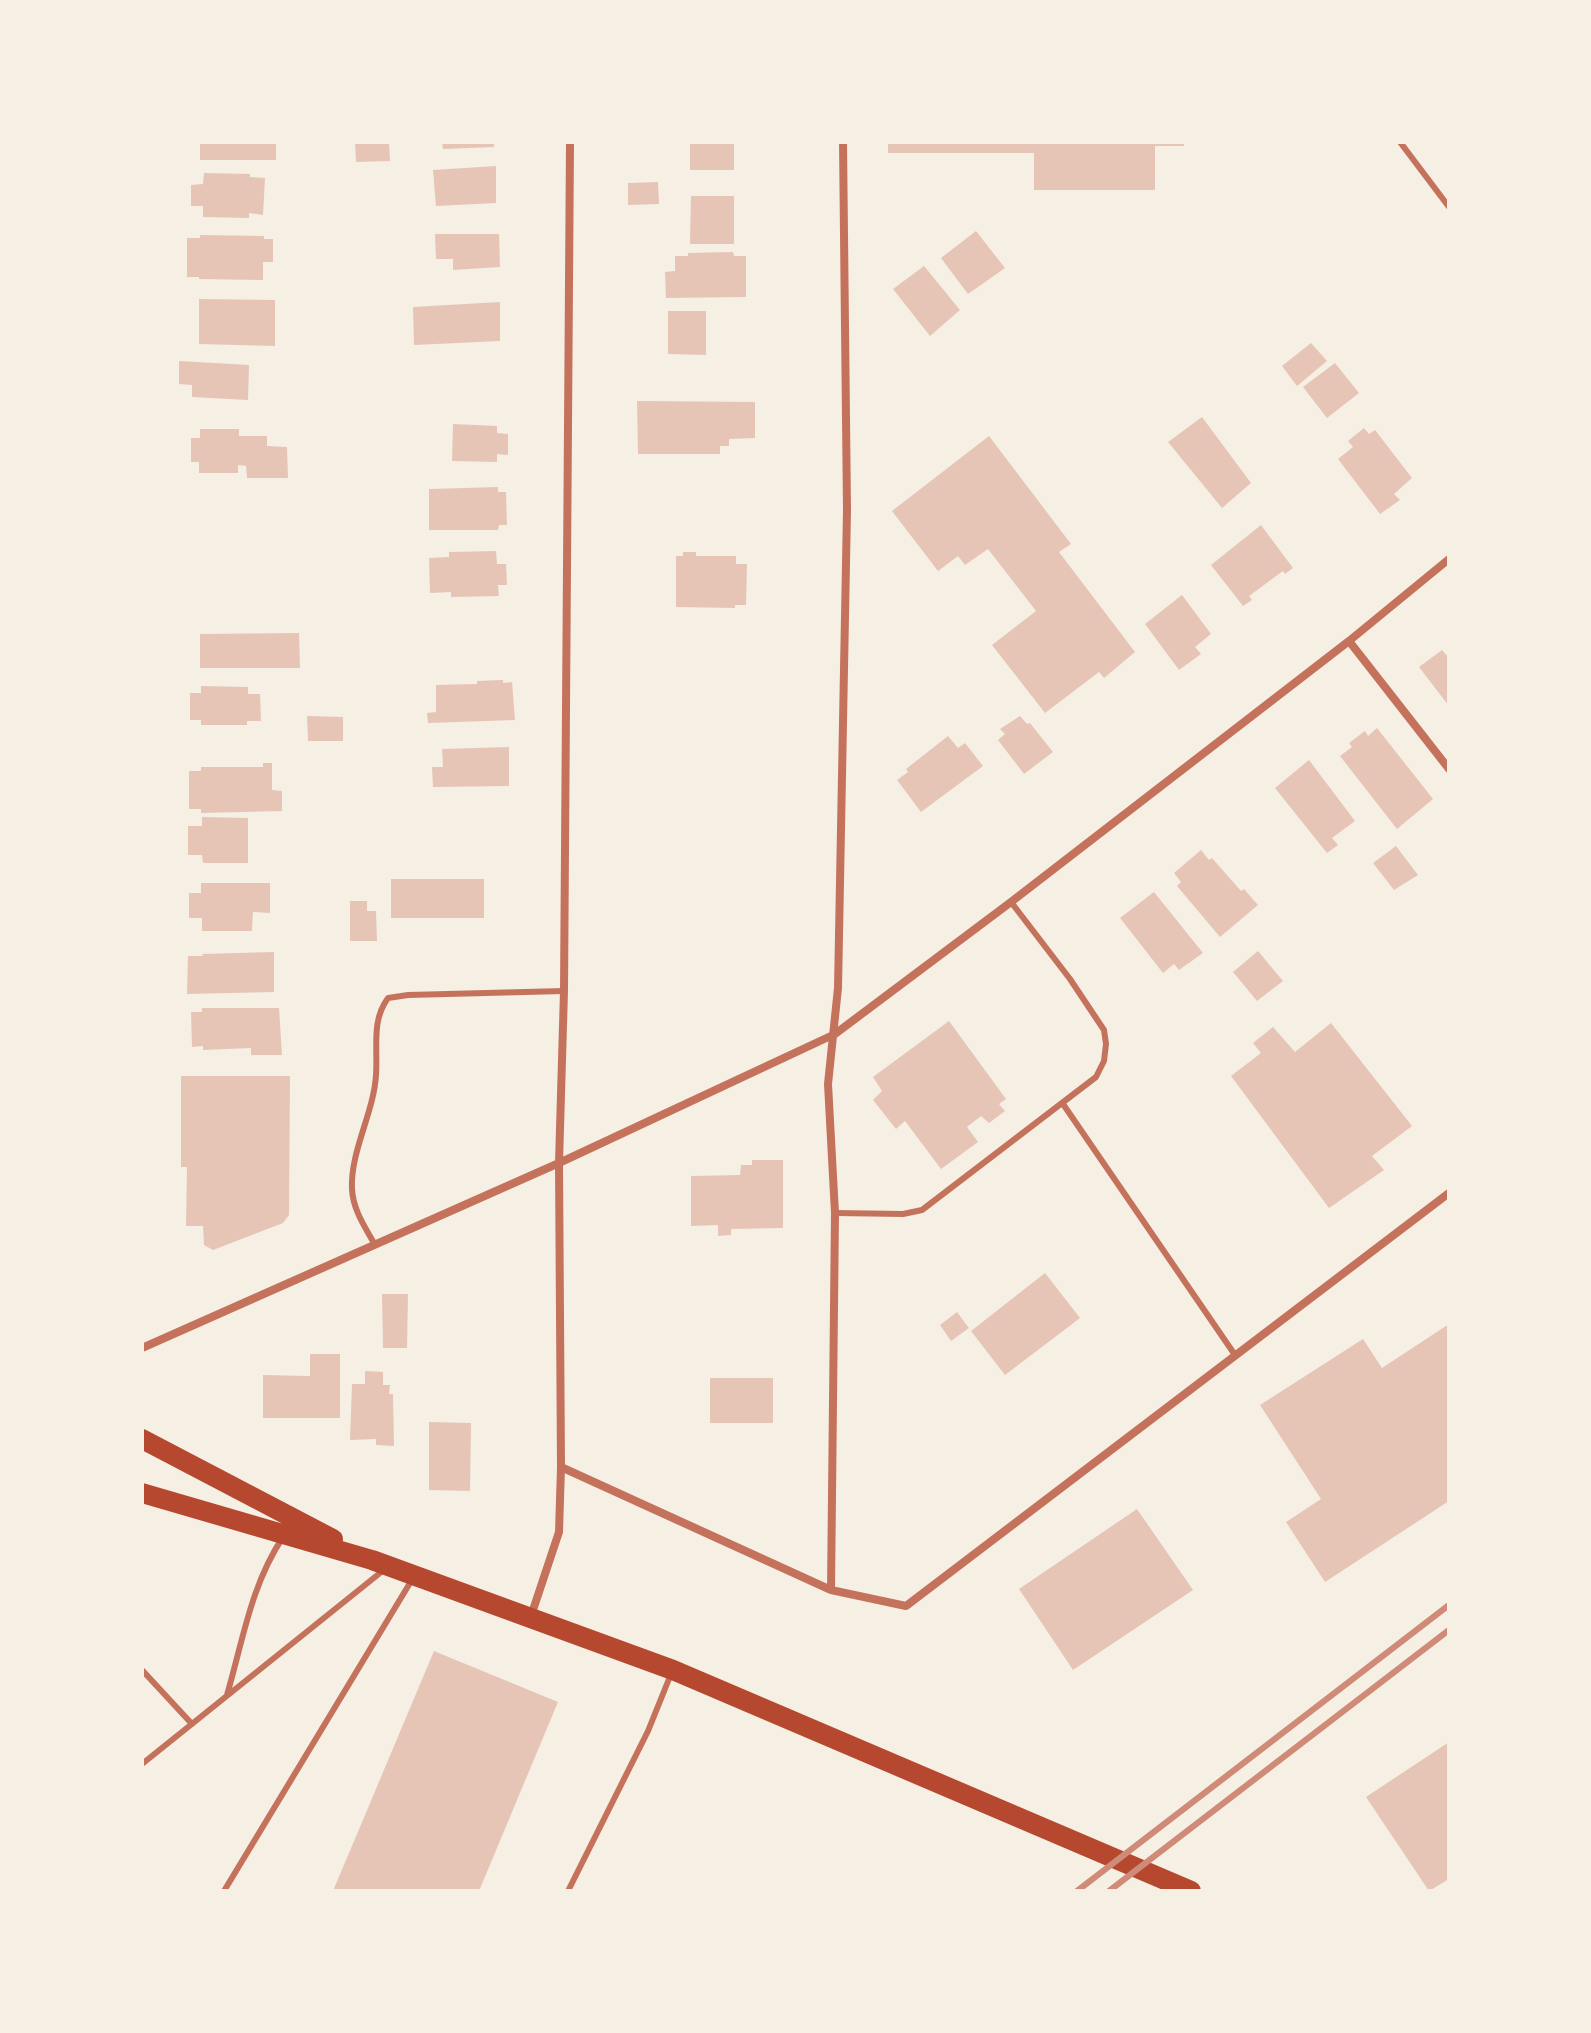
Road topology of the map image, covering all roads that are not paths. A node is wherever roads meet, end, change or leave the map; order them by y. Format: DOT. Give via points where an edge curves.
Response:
graph roads {
  1 [pos="570,142"];
  2 [pos="843,142"];
  3 [pos="1400,142"];
  4 [pos="1449,207"];
  5 [pos="1449,559"];
  6 [pos="1349,641"];
  7 [pos="1449,769"];
  8 [pos="1011,902"];
  9 [pos="564,991"];
  10 [pos="835,1034"];
  11 [pos="1063,1104"];
  12 [pos="559,1163"];
  13 [pos="1449,1193"];
  14 [pos="835,1213"];
  15 [pos="375,1245"];
  16 [pos="142,1348"];
  17 [pos="1235,1355"];
  18 [pos="142,1439"];
  19 [pos="561,1467"];
  20 [pos="142,1493"];
  21 [pos="286,1535"];
  22 [pos="380,1563"];
  23 [pos="415,1575"];
  24 [pos="831,1590"];
  25 [pos="530,1616"];
  26 [pos="142,1670"];
  27 [pos="673,1670"];
  28 [pos="227,1696"];
  29 [pos="192,1724"];
  30 [pos="142,1764"];
  31 [pos="224,1891"];
  32 [pos="568,1891"];
  33 [pos="1191,1891"];
  1 -- 9 [label="street"];
  2 -- 10 [label="street" via="847,510"];
  3 -- 4 [label="lane"];
  5 -- 6 [label="street"];
  6 -- 7 [label="street"];
  6 -- 8 [label="street"];
  8 -- 10 [label="street"];
  8 -- 11 [label="lane" via="1104,1030 1104,1061 1096,1077"];
  9 -- 12 [label="street"];
  9 -- 15 [label="lane" via="408,995 388,998 382,1006 376,1018 376,1077 351,1187 357,1212"];
  10 -- 12 [label="street"];
  10 -- 14 [label="street" via="828,1084"];
  11 -- 14 [label="lane" via="922,1210"];
  11 -- 17 [label="lane"];
  12 -- 15 [label="street"];
  12 -- 19 [label="street"];
  13 -- 17 [label="street"];
  14 -- 24 [label="street"];
  15 -- 16 [label="street"];
  17 -- 24 [label="street" via="906,1606"];
  18 -- 22 [label="main road"];
  19 -- 24 [label="street"];
  19 -- 25 [label="street" via="559,1532"];
  20 -- 21 [label="main road"];
  21 -- 22 [label="main road"];
  21 -- 28 [label="lane" via="257,1584"];
  22 -- 23 [label="main road"];
  22 -- 28 [label="lane"];
  23 -- 25 [label="main road"];
  23 -- 31 [label="lane"];
  25 -- 27 [label="main road"];
  26 -- 29 [label="lane"];
  27 -- 32 [label="lane"];
  27 -- 33 [label="main road"];
  28 -- 29 [label="lane"];
  29 -- 30 [label="lane"];
}
